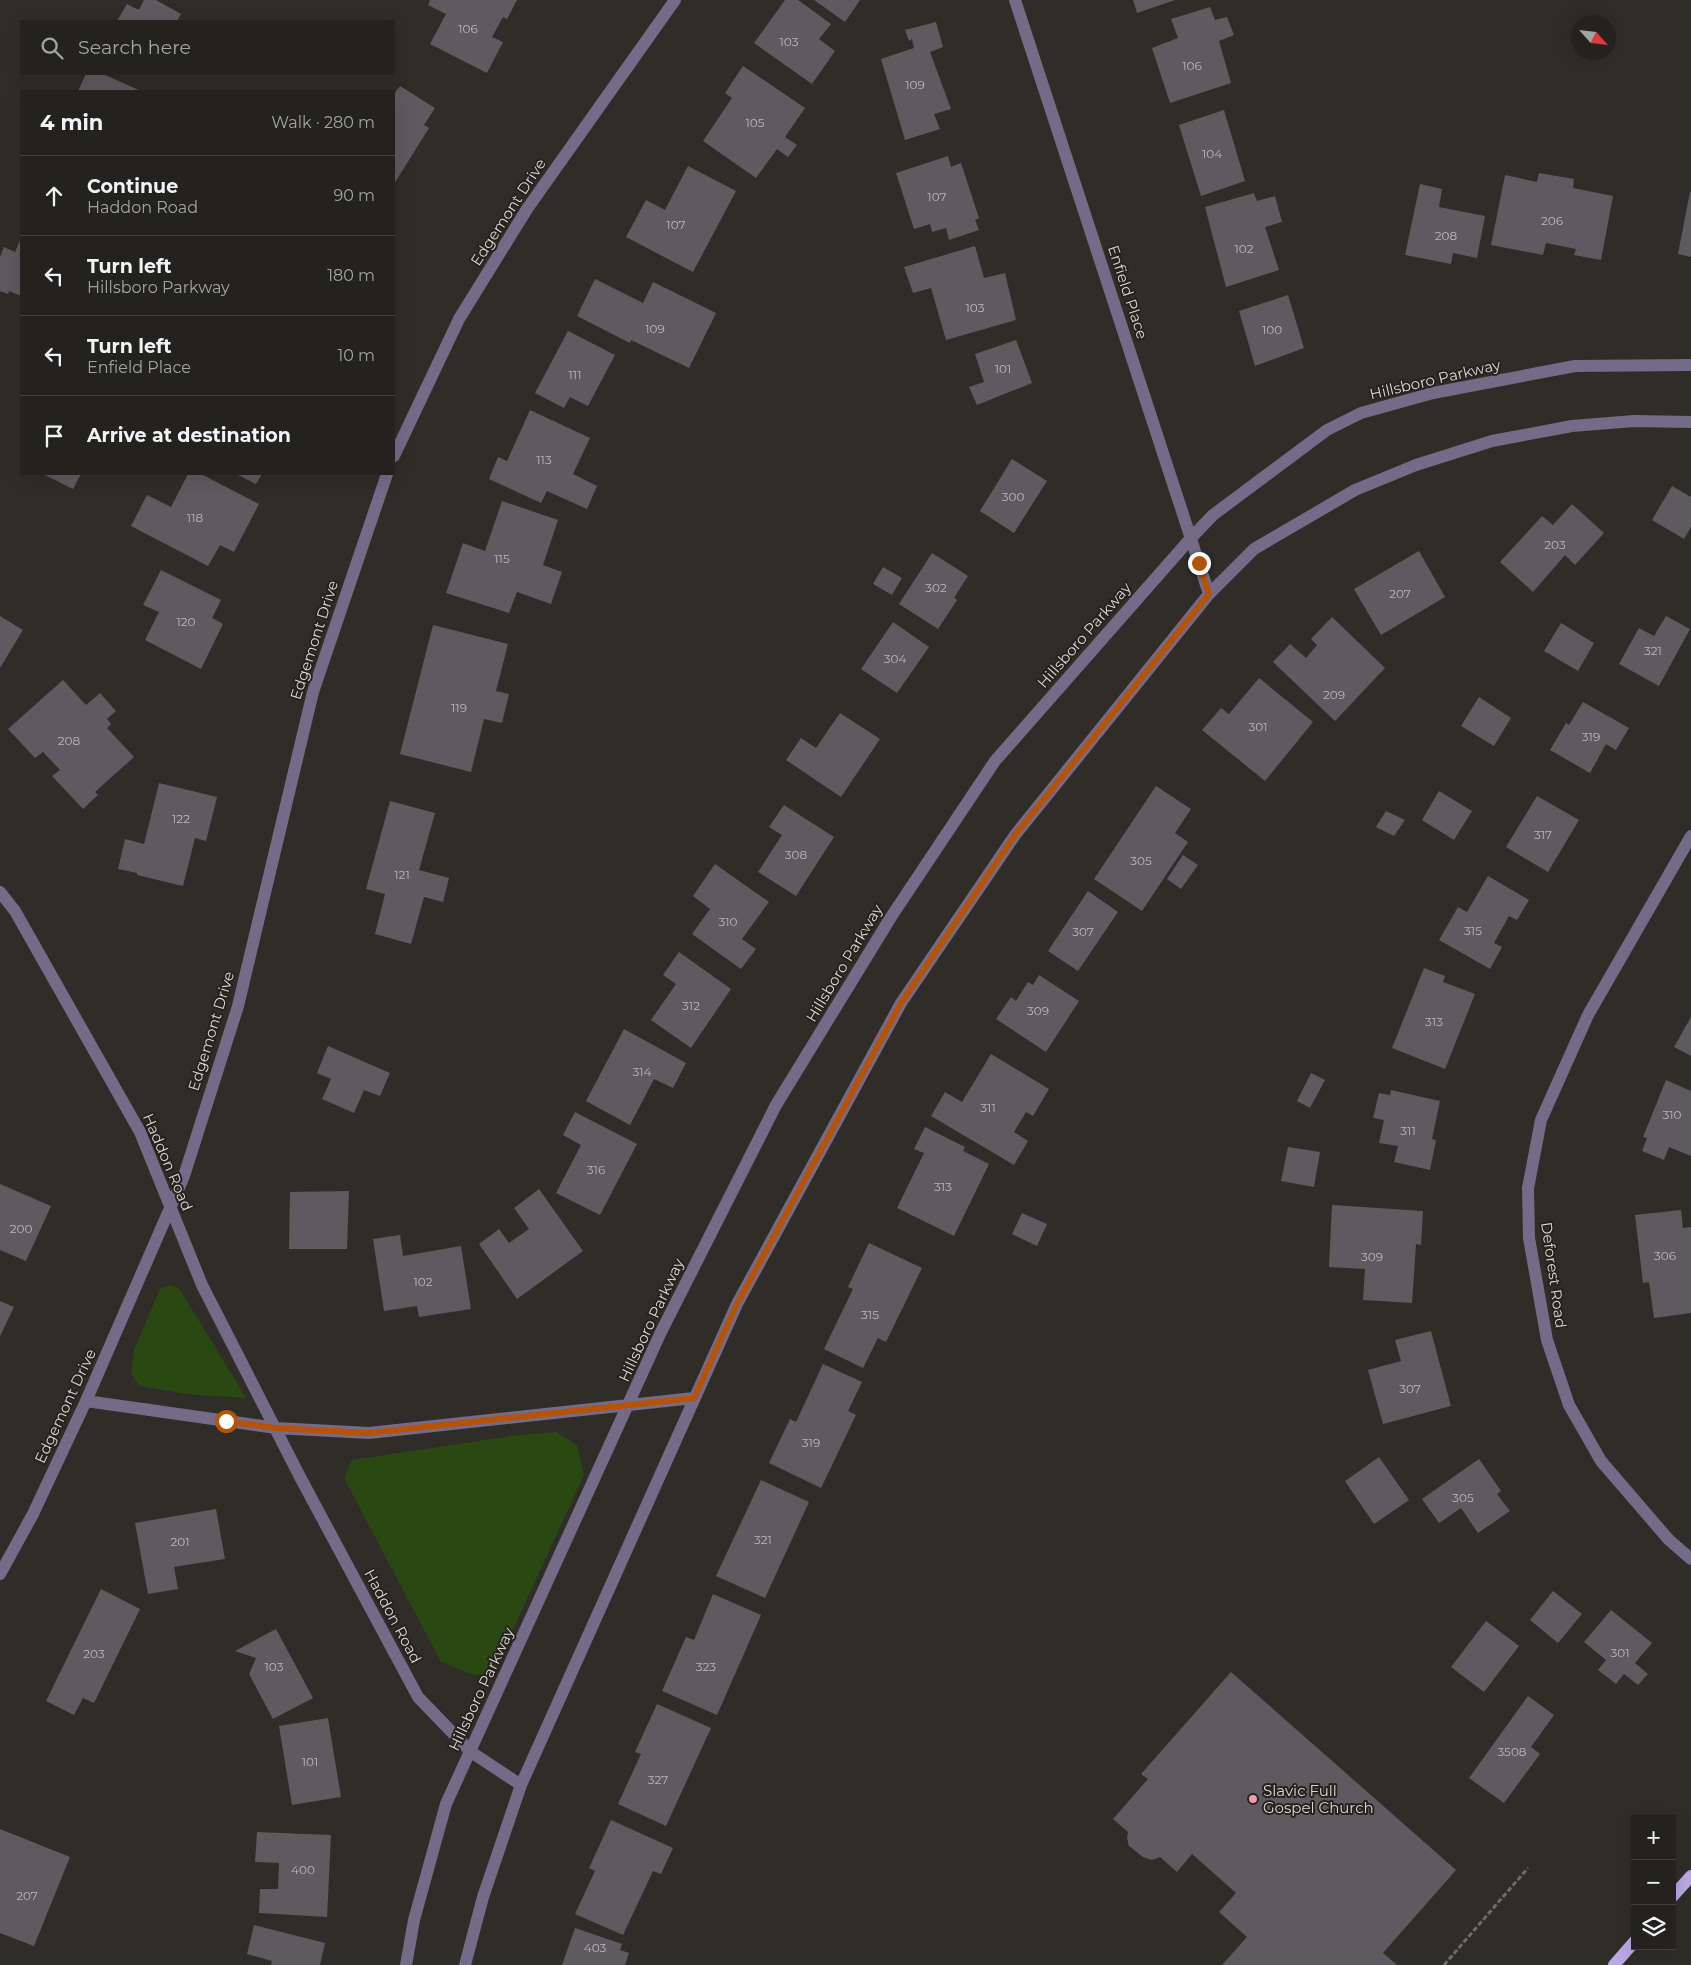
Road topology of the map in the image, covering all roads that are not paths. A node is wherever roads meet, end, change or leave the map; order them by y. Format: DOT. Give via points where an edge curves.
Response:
graph roads {
  1 [pos="675,0"];
  2 [pos="1016,0"];
  3 [pos="1691,365"];
  4 [pos="1691,422"];
  5 [pos="395,454"];
  6 [pos="386,475"];
  7 [pos="1191,538"];
  8 [pos="1209,594"];
  9 [pos="1691,836"];
  10 [pos="0,892"];
  11 [pos="170,1210"];
  12 [pos="694,1398"];
  13 [pos="86,1401"];
  14 [pos="629,1405"];
  15 [pos="276,1428"];
  16 [pos="1691,1559"];
  17 [pos="0,1574"];
  18 [pos="471,1752"];
  19 [pos="521,1785"];
  20 [pos="1691,1876"];
  21 [pos="1676,1893"];
  22 [pos="1631,1946"];
  23 [pos="406,1965"];
  24 [pos="465,1965"];
  25 [pos="1614,1965"];
  1 -- 5 [label="street, Edgemont Drive" via="526,209 459,319"];
  2 -- 7 [label="street, Enfield Place"];
  3 -- 7 [label="street, Hillsboro Parkway" via="1574,366 1433,393 1361,413 1327,430 1213,514"];
  4 -- 8 [label="street" via="1634,421 1572,426 1492,441 1416,465 1355,490 1254,549"];
  6 -- 11 [label="street, Edgemont Drive" via="313,692 238,1006 184,1176"];
  7 -- 8 [label="street, Enfield Place"];
  7 -- 14 [label="street, Hillsboro Parkway" via="995,761 891,917 776,1105 661,1332"];
  8 -- 12 [label="street" via="1015,835 901,1003 737,1304"];
  9 -- 16 [label="street, Deforest Road" via="1588,1015 1541,1120 1528,1188 1529,1238 1547,1340 1569,1405 1601,1461 1669,1540"];
  10 -- 11 [label="street, Haddon Road" via="15,911 140,1132"];
  11 -- 13 [label="street, Edgemont Drive"];
  11 -- 15 [label="street, Haddon Road" via="202,1285"];
  12 -- 14 [label="street"];
  12 -- 19 [label="street"];
  13 -- 15 [label="street"];
  13 -- 17 [label="street, Edgemont Drive" via="33,1514"];
  14 -- 15 [label="street" via="369,1433"];
  14 -- 18 [label="street, Hillsboro Parkway"];
  15 -- 18 [label="street, Haddon Road" via="418,1697"];
  18 -- 19 [label="street, Haddon Road"];
  18 -- 23 [label="street, Hillsboro Parkway" via="446,1804 414,1920"];
  19 -- 24 [label="street" via="483,1897"];
  20 -- 21 [label="main road"];
  22 -- 25 [label="main road"];
}
